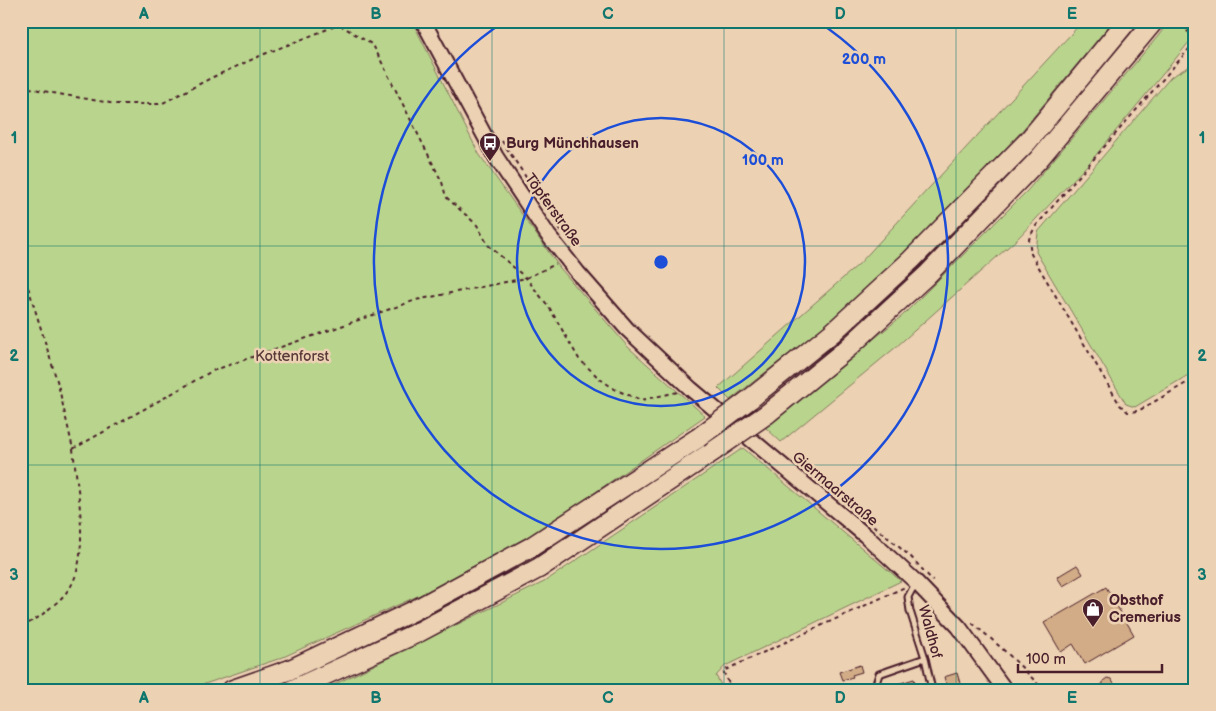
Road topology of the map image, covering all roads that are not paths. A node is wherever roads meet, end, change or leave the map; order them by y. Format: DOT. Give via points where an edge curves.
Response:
graph roads {
  1 [pos="423,21"];
  2 [pos="1154,21"];
  3 [pos="1126,23"];
  4 [pos="627,329"];
  5 [pos="916,582"];
  6 [pos="925,658"];
  7 [pos="232,690"];
  8 [pos="292,690"];
  9 [pos="874,690"];
  10 [pos="932,690"];
  11 [pos="1005,690"];
  1 -- 4 [label="main road, Töpferstraße" via="496,157 548,235"];
  2 -- 8 [label="highway, bridge" via="1038,160 927,276 848,348 767,414 539,568 419,632"];
  3 -- 7 [label="highway, bridge" via="1028,140 911,260 833,332 698,438 506,561 413,611 289,670"];
  4 -- 5 [label="main road, Giermaarstraße" via="687,386"];
  5 -- 6 [label="lane, Waldhof" via="908,597"];
  5 -- 11 [label="main road, Giermaarstraße" via="959,627"];
  6 -- 9 [label="lane" via="879,674"];
  6 -- 10 [label="lane, Waldhof"];
}
